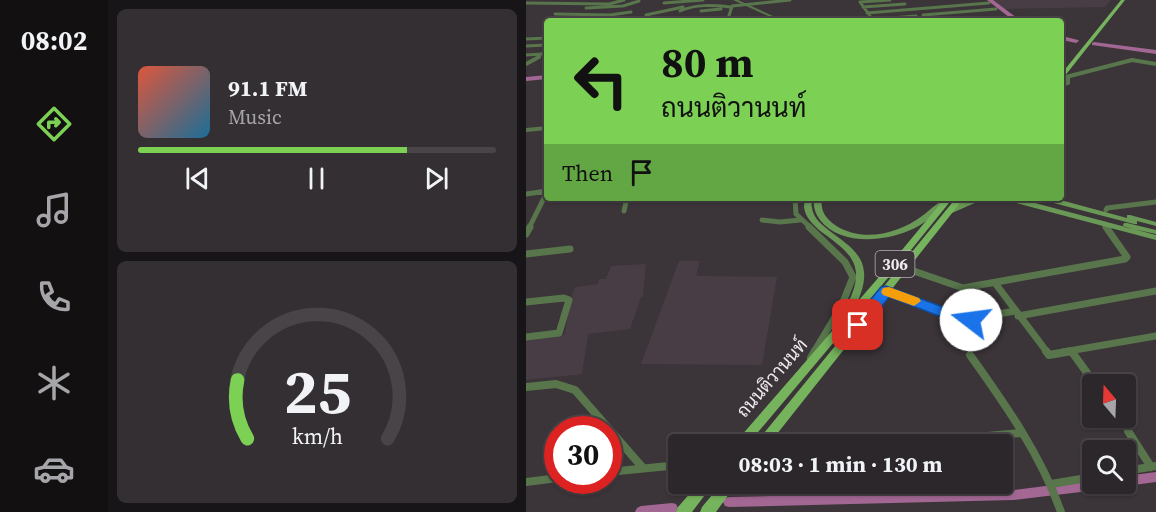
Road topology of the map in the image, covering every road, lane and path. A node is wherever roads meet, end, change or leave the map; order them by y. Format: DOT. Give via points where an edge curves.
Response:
graph roads {
  1 [pos="705,0"];
  2 [pos="735,0"];
  3 [pos="790,0"];
  4 [pos="890,0"];
  5 [pos="902,0"];
  6 [pos="1121,0"];
  7 [pos="538,1"];
  8 [pos="623,1"];
  9 [pos="638,2"];
  10 [pos="526,3"];
  11 [pos="569,3"];
  12 [pos="664,3"];
  13 [pos="592,4"];
  14 [pos="710,4"];
  15 [pos="744,4"];
  16 [pos="905,4"];
  17 [pos="689,7"];
  18 [pos="730,7"];
  19 [pos="863,7"];
  20 [pos="586,8"];
  21 [pos="723,8"];
  22 [pos="911,10"];
  23 [pos="680,11"];
  24 [pos="701,11"];
  25 [pos="631,12"];
  26 [pos="868,13"];
  27 [pos="577,15"];
  28 [pos="646,15"];
  29 [pos="917,15"];
  30 [pos="728,18"];
  31 [pos="775,18"];
  32 [pos="871,18"];
  33 [pos="890,18"];
  34 [pos="544,38"];
  35 [pos="526,39"];
  36 [pos="526,46"];
  37 [pos="544,47"];
  38 [pos="544,51"];
  39 [pos="542,54"];
  40 [pos="526,55"];
  41 [pos="526,63"];
  42 [pos="1156,64"];
  43 [pos="1064,66"];
  44 [pos="1064,74"];
  45 [pos="1064,77"];
  46 [pos="1068,77"];
  47 [pos="1064,84"];
  48 [pos="526,127"];
  49 [pos="544,128"];
  50 [pos="544,192"];
  51 [pos="526,194"];
  52 [pos="544,198"];
  53 [pos="1064,199"];
  54 [pos="626,201"];
  55 [pos="795,201"];
  56 [pos="813,201"];
  57 [pos="813,201"];
  58 [pos="945,201"];
  59 [pos="946,201"];
  60 [pos="957,201"];
  61 [pos="970,201"];
  62 [pos="1019,201"];
  63 [pos="1041,201"];
  64 [pos="1056,201"];
  65 [pos="1156,202"];
  66 [pos="1106,210"];
  67 [pos="624,211"];
  68 [pos="949,211"];
  69 [pos="762,220"];
  70 [pos="800,220"];
  71 [pos="1104,224"];
  72 [pos="1156,228"];
  73 [pos="526,234"];
  74 [pos="1156,238"];
  75 [pos="570,249"];
  76 [pos="526,254"];
  77 [pos="905,268"];
  78 [pos="995,283"];
  79 [pos="886,291"];
  80 [pos="1156,291"];
  81 [pos="526,302"];
  82 [pos="1017,313"];
  83 [pos="839,328"];
  84 [pos="1156,336"];
  85 [pos="526,337"];
  86 [pos="1072,352"];
  87 [pos="970,355"];
  88 [pos="808,363"];
  89 [pos="1088,374"];
  90 [pos="526,387"];
  91 [pos="1128,431"];
  92 [pos="1020,433"];
  93 [pos="748,434"];
  94 [pos="769,434"];
  95 [pos="1009,434"];
  96 [pos="668,466"];
  97 [pos="1153,467"];
  98 [pos="643,468"];
  99 [pos="622,470"];
  100 [pos="1136,470"];
  101 [pos="1082,479"];
  102 [pos="544,480"];
  103 [pos="526,482"];
  104 [pos="1052,486"];
  105 [pos="698,494"];
  106 [pos="721,494"];
  107 [pos="1059,507"];
  108 [pos="683,512"];
  109 [pos="707,512"];
  1 -- 12 [label="street"];
  1 -- 14 [label="street"];
  2 -- 15 [label="street"];
  3 -- 15 [label="street"];
  4 -- 19 [label="street" via="860,2"];
  5 -- 16 [label="street"];
  6 -- 43 [label="main road"];
  6 -- 44 [label="main road"];
  7 -- 10 [label="street"];
  7 -- 11 [label="street"];
  8 -- 9 [label="street"];
  8 -- 13 [label="street"];
  9 -- 20 [label="street"];
  11 -- 13 [label="street"];
  11 -- 27 [label="street" via="555,15"];
  13 -- 20 [label="street"];
  14 -- 17 [label="street"];
  14 -- 21 [label="street"];
  15 -- 18 [label="street"];
  15 -- 31 [label="street"];
  16 -- 19 [label="street"];
  16 -- 22 [label="street"];
  17 -- 23 [label="street"];
  17 -- 28 [label="street"];
  18 -- 21 [label="street"];
  18 -- 30 [label="street"];
  19 -- 26 [label="street"];
  20 -- 27 [label="street"];
  21 -- 24 [label="street"];
  22 -- 26 [label="street"];
  22 -- 29 [label="street"];
  22 -- 29 [label="street" via="988,3 996,9"];
  25 -- 27 [label="street"];
  26 -- 32 [label="street"];
  29 -- 33 [label="street"];
  34 -- 35 [label="street"];
  36 -- 37 [label="street"];
  38 -- 39 [label="street"];
  39 -- 40 [label="street"];
  39 -- 41 [label="street"];
  42 -- 46 [label="street" via="1132,60"];
  45 -- 46 [label="street"];
  46 -- 47 [label="street" via="1068,83"];
  48 -- 49 [label="street"];
  50 -- 51 [label="street"];
  52 -- 73 [label="street"];
  53 -- 66 [label="main road"];
  54 -- 67 [label="street"];
  55 -- 70 [label="street" via="794,210"];
  56 -- 58 [label="main road" via="831,226 870,237 907,229"];
  57 -- 83 [label="main road" via="816,222 845,245 859,265 858,284"];
  59 -- 83 [label="main road, ถนนติวานนท์ / 306"];
  60 -- 68 [label="main road, ถนนติวานนท์ / 306"];
  61 -- 68 [label="main road"];
  62 -- 71 [label="main road"];
  63 -- 72 [label="main road"];
  64 -- 72 [label="main road"];
  65 -- 66 [label="street"];
  66 -- 72 [label="main road"];
  68 -- 77 [label="main road, ถนนติวานนท์ / 306"];
  69 -- 70 [label="street"];
  70 -- 88 [label="street" via="845,262 853,277 845,301"];
  71 -- 74 [label="main road"];
  71 -- 78 [label="street" via="1125,259"];
  75 -- 76 [label="street"];
  77 -- 78 [label="street" via="959,288"];
  77 -- 79 [label="main road, ถนนติวานนท์ / 306"];
  78 -- 82 [label="street"];
  79 -- 82 [label="street" via="966,320"];
  79 -- 94 [label="main road, ถนนติวานนท์ / 306"];
  80 -- 82 [label="street"];
  81 -- 85 [label="street" via="569,300 559,333"];
  82 -- 86 [label="street" via="1050,355"];
  83 -- 88 [label="main road, ถนนติวานนท์ / 306"];
  84 -- 86 [label="street"];
  86 -- 89 [label="street"];
  87 -- 92 [label="street" via="1002,399"];
  88 -- 93 [label="main road, ถนนติวานนท์ / 306"];
  90 -- 98 [label="street" via="556,384 575,390"];
  91 -- 97 [label="street"];
  92 -- 95 [label="street"];
  92 -- 104 [label="street"];
  96 -- 98 [label="street"];
  97 -- 100 [label="street"];
  98 -- 99 [label="street"];
  101 -- 104 [label="street"];
  102 -- 103 [label="street"];
  104 -- 107 [label="street"];
  105 -- 108 [label="main road"];
  106 -- 109 [label="main road"];
}
